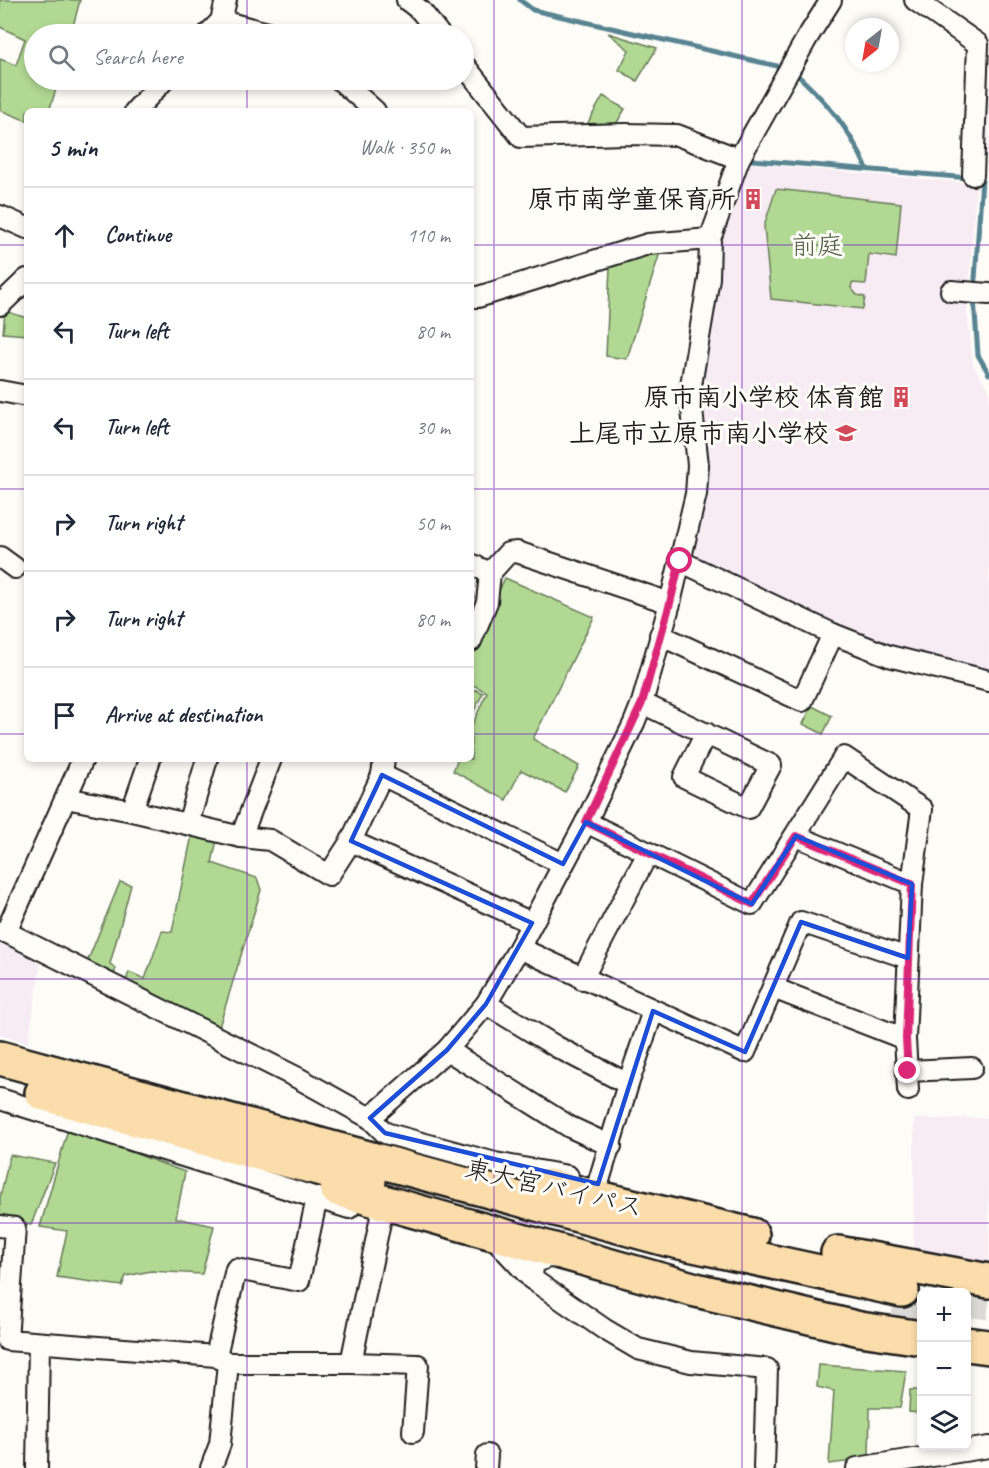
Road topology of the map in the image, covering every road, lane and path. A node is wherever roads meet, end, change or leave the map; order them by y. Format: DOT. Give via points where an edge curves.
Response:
graph roads {
  1 [pos="226,0"];
  2 [pos="407,0"];
  3 [pos="831,0"];
  4 [pos="915,0"];
  5 [pos="216,24"];
  6 [pos="431,24"];
  7 [pos="984,44"];
  8 [pos="474,78"];
  9 [pos="155,90"];
  10 [pos="351,90"];
  11 [pos="138,108"];
  12 [pos="372,108"];
  13 [pos="739,159"];
  14 [pos="973,175"];
  15 [pos="0,216"];
  16 [pos="24,227"];
  17 [pos="710,239"];
  18 [pos="24,282"];
  19 [pos="951,291"];
  20 [pos="989,294"];
  21 [pos="474,297"];
  22 [pos="0,305"];
  23 [pos="0,391"];
  24 [pos="24,395"];
  25 [pos="680,561"];
  26 [pos="474,565"];
  27 [pos="490,573"];
  28 [pos="670,603"];
  29 [pos="474,634"];
  30 [pos="833,634"];
  31 [pos="660,635"];
  32 [pos="989,681"];
  33 [pos="642,703"];
  34 [pos="706,733"];
  35 [pos="82,762"];
  36 [pos="149,762"];
  37 [pos="206,762"];
  38 [pos="270,762"];
  39 [pos="383,767"];
  40 [pos="66,798"];
  41 [pos="132,811"];
  42 [pos="586,822"];
  43 [pos="188,824"];
  44 [pos="796,836"];
  45 [pos="241,837"];
  46 [pos="351,841"];
  47 [pos="648,853"];
  48 [pos="563,864"];
  49 [pos="912,884"];
  50 [pos="532,923"];
  51 [pos="3,932"];
  52 [pos="519,948"];
  53 [pos="908,958"];
  54 [pos="582,979"];
  55 [pos="773,988"];
  56 [pos="486,1004"];
  57 [pos="653,1011"];
  58 [pos="906,1039"];
  59 [pos="447,1050"];
  60 [pos="0,1058"];
  61 [pos="972,1068"];
  62 [pos="0,1081"];
  63 [pos="628,1084"];
  64 [pos="0,1099"];
  65 [pos="116,1102"];
  66 [pos="370,1119"];
  67 [pos="611,1146"];
  68 [pos="599,1191"];
  69 [pos="316,1198"];
  70 [pos="381,1217"];
  71 [pos="0,1226"];
  72 [pos="502,1247"];
  73 [pos="547,1257"];
  74 [pos="590,1260"];
  75 [pos="532,1279"];
  76 [pos="989,1281"];
  77 [pos="898,1298"];
  78 [pos="917,1337"];
  79 [pos="3,1340"];
  80 [pos="39,1343"];
  81 [pos="971,1345"];
  82 [pos="989,1347"];
  83 [pos="222,1359"];
  84 [pos="351,1363"];
  85 [pos="413,1432"];
  86 [pos="989,1447"];
  87 [pos="37,1468"];
  88 [pos="211,1468"];
  89 [pos="764,1468"];
  90 [pos="857,1468"];
  1 -- 5 [label="street"];
  2 -- 6 [label="street"];
  3 -- 13 [label="street"];
  4 -- 7 [label="street"];
  7 -- 14 [label="street"];
  8 -- 13 [label="street" via="520,136 677,135"];
  9 -- 11 [label="street"];
  10 -- 12 [label="street"];
  13 -- 17 [label="street"];
  15 -- 16 [label="street"];
  17 -- 21 [label="street" via="648,244"];
  17 -- 25 [label="street" via="709,278 690,391 698,465 696,494"];
  18 -- 22 [label="street"];
  19 -- 20 [label="street"];
  23 -- 24 [label="street"];
  25 -- 28 [label="street"];
  25 -- 30 [label="street"];
  26 -- 27 [label="street"];
  27 -- 28 [label="street" via="508,553 517,552"];
  27 -- 29 [label="street" via="487,602"];
  28 -- 31 [label="street"];
  30 -- 31 [label="street" via="802,701"];
  30 -- 32 [label="street" via="889,656"];
  31 -- 33 [label="street"];
  33 -- 34 [label="street"];
  33 -- 42 [label="street"];
  35 -- 40 [label="street"];
  36 -- 41 [label="street"];
  37 -- 43 [label="street"];
  38 -- 45 [label="street"];
  39 -- 46 [label="street"];
  39 -- 48 [label="street"];
  40 -- 41 [label="street"];
  40 -- 51 [label="street"];
  41 -- 43 [label="street"];
  42 -- 47 [label="street"];
  42 -- 48 [label="street"];
  43 -- 45 [label="street"];
  44 -- 47 [label="street" via="752,904"];
  44 -- 49 [label="street"];
  44 -- 49 [label="street" via="844,757 922,809"];
  45 -- 46 [label="street" via="270,840 329,875"];
  46 -- 50 [label="street"];
  47 -- 54 [label="street"];
  48 -- 50 [label="street"];
  49 -- 53 [label="street"];
  50 -- 52 [label="street"];
  51 -- 66 [label="street" via="298,1078"];
  52 -- 54 [label="street"];
  52 -- 56 [label="street"];
  53 -- 55 [label="street" via="801,922"];
  53 -- 58 [label="street"];
  54 -- 57 [label="street"];
  55 -- 57 [label="street" via="745,1052"];
  55 -- 58 [label="street"];
  56 -- 59 [label="street"];
  56 -- 63 [label="street"];
  57 -- 63 [label="street"];
  58 -- 61 [label="street" via="908,1081"];
  59 -- 66 [label="street"];
  59 -- 67 [label="street" via="570,1127"];
  60 -- 65 [label="highway, 東大宮バイパス"];
  62 -- 65 [label="highway, 東大宮バイパス"];
  63 -- 67 [label="street"];
  64 -- 69 [label="street"];
  65 -- 68 [label="highway, 東大宮バイパス" via="243,1111 375,1146"];
  65 -- 74 [label="highway, 東大宮バイパス" via="328,1186"];
  65 -- 77 [label="highway, 東大宮バイパス" via="258,1153 656,1254"];
  66 -- 68 [label="street" via="385,1133 495,1163 558,1173"];
  67 -- 68 [label="street"];
  68 -- 76 [label="highway, 東大宮バイパス" via="742,1233"];
  69 -- 70 [label="street"];
  69 -- 83 [label="street" via="299,1281 236,1269"];
  70 -- 72 [label="street"];
  70 -- 84 [label="street"];
  71 -- 79 [label="street" via="15,1228"];
  72 -- 73 [label="street"];
  72 -- 75 [label="street"];
  73 -- 74 [label="street"];
  73 -- 75 [label="street" via="533,1264"];
  74 -- 78 [label="highway, 東大宮バイパス" via="860,1329"];
  75 -- 89 [label="street" via="638,1349 690,1362 767,1369"];
  79 -- 80 [label="street"];
  80 -- 83 [label="street"];
  80 -- 87 [label="street"];
  81 -- 82 [label="highway"];
  83 -- 84 [label="street"];
  83 -- 88 [label="street" via="220,1444"];
  84 -- 85 [label="street" via="418,1365"];
  86 -- 90 [label="street"];
}
